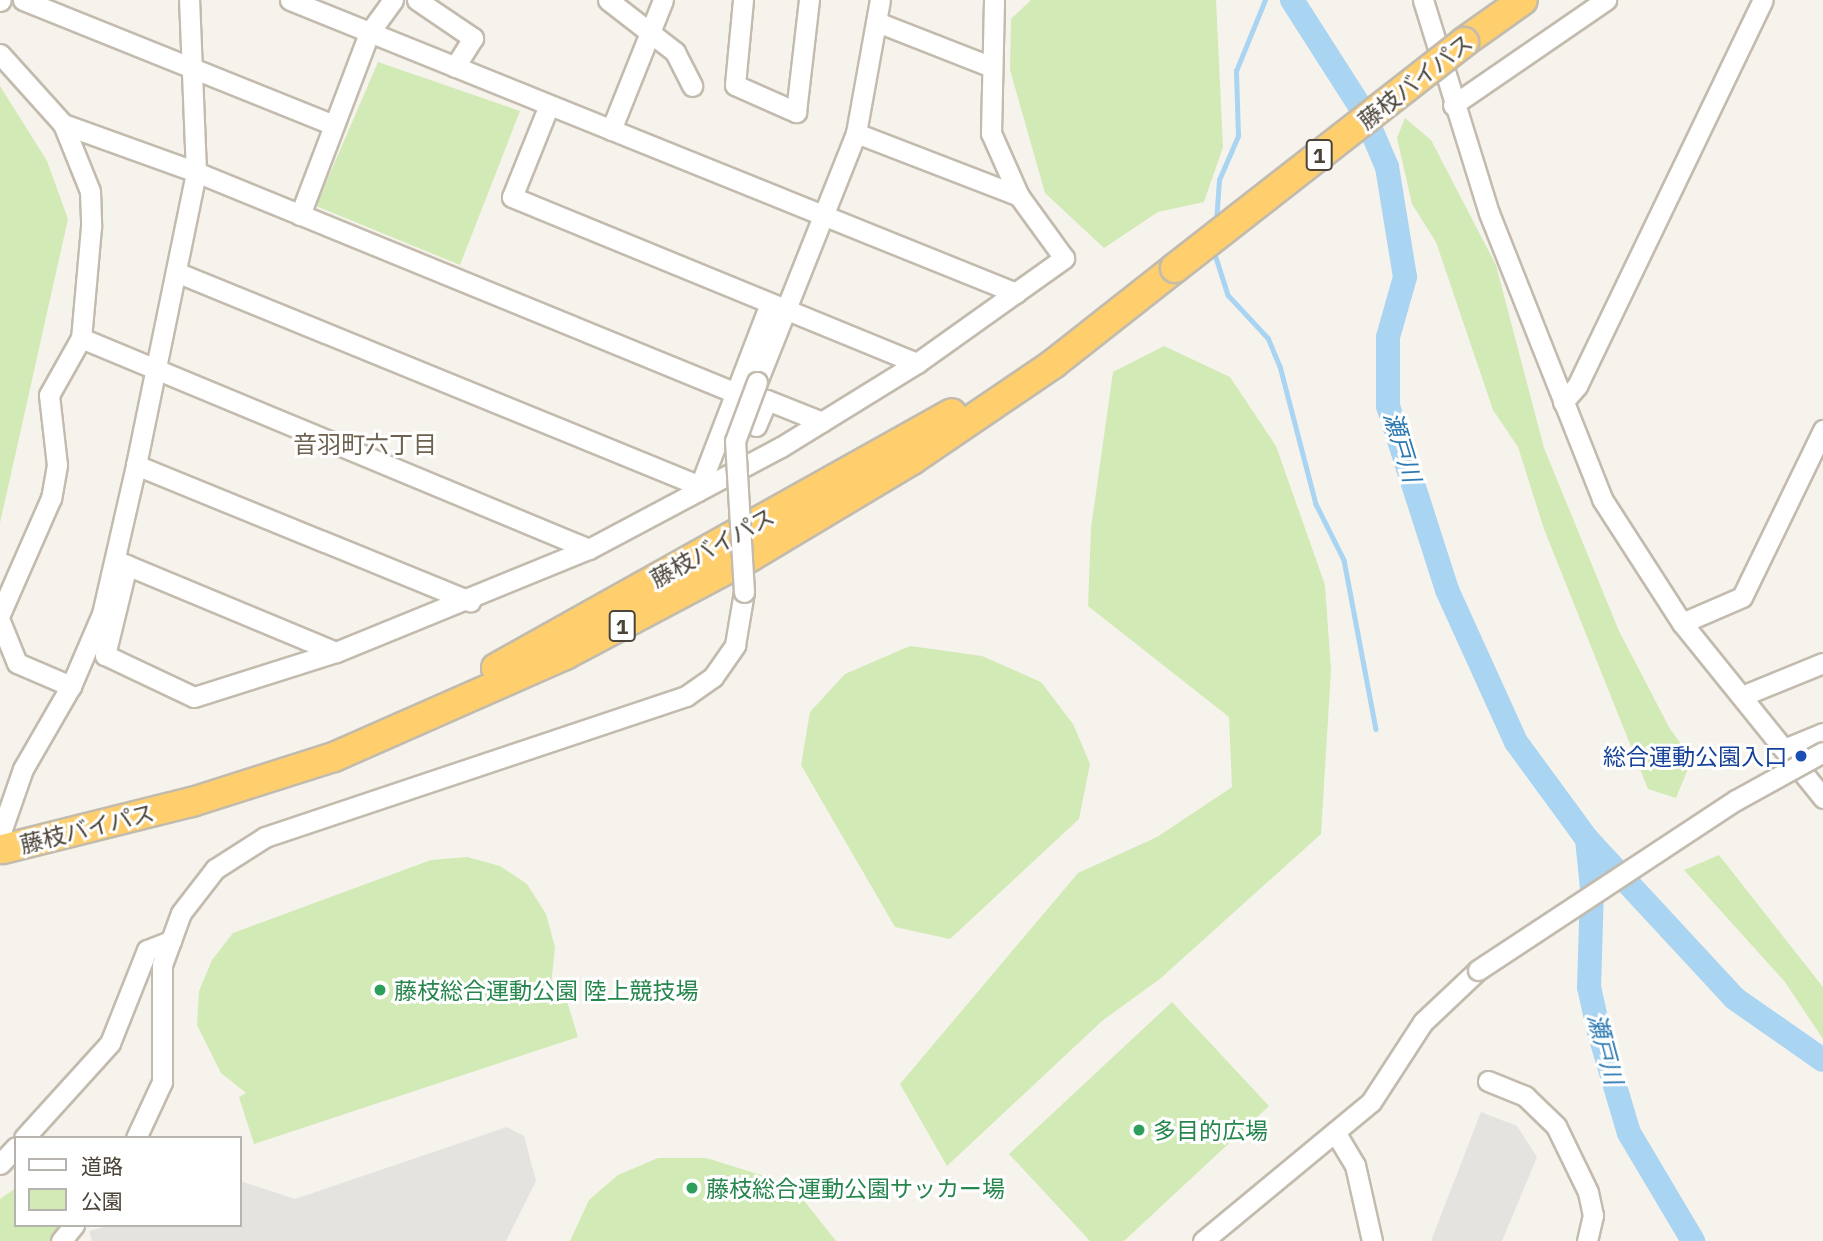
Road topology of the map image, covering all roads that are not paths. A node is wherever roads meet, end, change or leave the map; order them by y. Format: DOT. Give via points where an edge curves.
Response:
graph roads {
  1 [pos="23,0"];
  2 [pos="189,0"];
  3 [pos="290,0"];
  4 [pos="393,0"];
  5 [pos="416,0"];
  6 [pos="608,0"];
  7 [pos="663,0"];
  8 [pos="743,0"];
  9 [pos="809,0"];
  10 [pos="880,0"];
  11 [pos="994,0"];
  12 [pos="1423,0"];
  13 [pos="1523,0"];
  14 [pos="1606,0"];
  15 [pos="1763,0"];
  16 [pos="877,22"];
  17 [pos="651,30"];
  18 [pos="369,33"];
  19 [pos="0,54"];
  20 [pos="455,67"];
  21 [pos="992,67"];
  22 [pos="192,68"];
  23 [pos="692,86"];
  24 [pos="549,105"];
  25 [pos="1453,105"];
  26 [pos="63,124"];
  27 [pos="334,125"];
  28 [pos="611,130"];
  29 [pos="856,133"];
  30 [pos="196,172"];
  31 [pos="1019,196"];
  32 [pos="300,215"];
  33 [pos="823,216"];
  34 [pos="1175,268"];
  35 [pos="176,272"];
  36 [pos="1016,293"];
  37 [pos="778,306"];
  38 [pos="81,338"];
  39 [pos="917,363"];
  40 [pos="154,371"];
  41 [pos="736,393"];
  42 [pos="1563,402"];
  43 [pos="822,422"];
  44 [pos="756,426"];
  45 [pos="1823,430"];
  46 [pos="136,465"];
  47 [pos="699,489"];
  48 [pos="589,549"];
  49 [pos="120,562"];
  50 [pos="470,601"];
  51 [pos="0,614"];
  52 [pos="0,621"];
  53 [pos="1682,623"];
  54 [pos="336,652"];
  55 [pos="1823,663"];
  56 [pos="71,686"];
  57 [pos="1742,696"];
  58 [pos="1823,733"];
  59 [pos="1784,749"];
  60 [pos="1823,752"];
  61 [pos="1817,779"];
  62 [pos="1823,798"];
  63 [pos="0,835"];
  64 [pos="171,941"];
  65 [pos="1488,1082"];
  66 [pos="1335,1132"];
  67 [pos="26,1136"];
  68 [pos="137,1136"];
  69 [pos="14,1149"];
  70 [pos="0,1164"];
  71 [pos="72,1227"];
  72 [pos="61,1241"];
  73 [pos="1203,1241"];
  74 [pos="1372,1241"];
  75 [pos="1587,1241"];
  1 -- 22 [label="street"];
  2 -- 22 [label="street"];
  3 -- 18 [label="street"];
  4 -- 18 [label="street"];
  5 -- 20 [label="street" via="473,38"];
  6 -- 17 [label="street"];
  7 -- 17 [label="street"];
  8 -- 9 [label="street" via="735,85 796,112"];
  10 -- 16 [label="street"];
  11 -- 21 [label="street"];
  12 -- 25 [label="street"];
  13 -- 34 [label="highway, 藤枝バイパス / 1, bridge"];
  14 -- 25 [label="street"];
  15 -- 42 [label="street" via="1577,386"];
  16 -- 21 [label="street"];
  16 -- 29 [label="street"];
  17 -- 23 [label="street" via="675,52"];
  17 -- 28 [label="street"];
  18 -- 20 [label="street"];
  18 -- 27 [label="street"];
  19 -- 26 [label="street"];
  20 -- 24 [label="street"];
  21 -- 31 [label="street" via="991,133"];
  22 -- 27 [label="street"];
  22 -- 30 [label="street"];
  24 -- 28 [label="street"];
  24 -- 37 [label="street" via="512,197"];
  25 -- 42 [label="street"];
  26 -- 30 [label="street"];
  26 -- 38 [label="street" via="90,191"];
  27 -- 32 [label="street"];
  28 -- 33 [label="street"];
  29 -- 31 [label="street"];
  29 -- 33 [label="street"];
  30 -- 32 [label="street"];
  30 -- 35 [label="street"];
  31 -- 36 [label="street" via="1063,258"];
  32 -- 41 [label="street"];
  33 -- 36 [label="street"];
  33 -- 37 [label="street"];
  34 -- 34 [label="highway, 藤枝バイパス / 1" via="1054,364 912,460 750,557 576,650 334,757 192,802 3,849 246,777 440,698 941,419"];
  35 -- 40 [label="street"];
  35 -- 47 [label="street"];
  36 -- 39 [label="street"];
  37 -- 39 [label="street"];
  37 -- 41 [label="street"];
  37 -- 64 [label="street, bridge" via="735,441 744,592 735,645 702,687 626,720 265,837 234,853 200,883"];
  38 -- 40 [label="street"];
  38 -- 51 [label="street" via="49,395 57,465 51,498"];
  39 -- 43 [label="street"];
  40 -- 46 [label="street"];
  40 -- 48 [label="street"];
  41 -- 47 [label="street"];
  42 -- 53 [label="street" via="1602,499"];
  43 -- 44 [label="street" via="767,400"];
  43 -- 47 [label="street"];
  45 -- 53 [label="street" via="1742,597"];
  46 -- 49 [label="street"];
  46 -- 50 [label="street"];
  47 -- 48 [label="street"];
  48 -- 50 [label="street"];
  49 -- 54 [label="street"];
  49 -- 54 [label="street" via="105,655 194,697"];
  49 -- 56 [label="street"];
  50 -- 54 [label="street"];
  52 -- 56 [label="street" via="17,663"];
  53 -- 57 [label="street"];
  55 -- 57 [label="street"];
  56 -- 63 [label="street" via="23,769"];
  57 -- 59 [label="street"];
  58 -- 59 [label="street"];
  59 -- 61 [label="street"];
  60 -- 66 [label="street, bridge" via="1736,800 1478,970 1446,995 1392,1076"];
  61 -- 62 [label="street"];
  64 -- 67 [label="street" via="146,950 110,1043"];
  64 -- 68 [label="street" via="160,991 162,1082"];
  65 -- 75 [label="street" via="1525,1096 1556,1126 1588,1192 1593,1223"];
  66 -- 73 [label="street"];
  66 -- 74 [label="street" via="1355,1165"];
  69 -- 70 [label="street"];
  71 -- 72 [label="street"];
}
